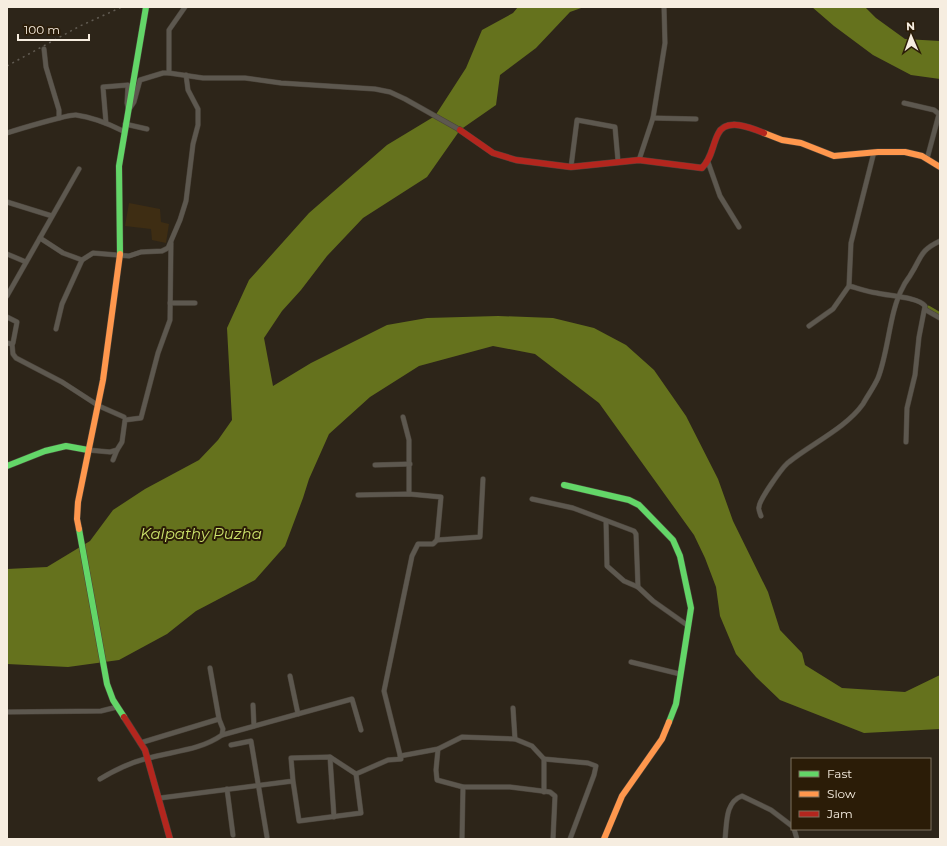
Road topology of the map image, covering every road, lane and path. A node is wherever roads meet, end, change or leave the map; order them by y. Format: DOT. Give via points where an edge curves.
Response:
graph roads {
  1 [pos="146,7"];
  2 [pos="185,7"];
  3 [pos="664,7"];
  4 [pos="44,49"];
  5 [pos="168,73"];
  6 [pos="186,75"];
  7 [pos="904,103"];
  8 [pos="128,110"];
  9 [pos="59,118"];
  10 [pos="653,118"];
  11 [pos="696,119"];
  12 [pos="106,123"];
  13 [pos="125,124"];
  14 [pos="147,129"];
  15 [pos="460,130"];
  16 [pos="124,131"];
  17 [pos="7,134"];
  18 [pos="874,152"];
  19 [pos="927,159"];
  20 [pos="639,160"];
  21 [pos="618,161"];
  22 [pos="708,162"];
  23 [pos="571,167"];
  24 [pos="940,167"];
  25 [pos="78,169"];
  26 [pos="7,202"];
  27 [pos="52,216"];
  28 [pos="740,227"];
  29 [pos="40,238"];
  30 [pos="171,241"];
  31 [pos="940,241"];
  32 [pos="7,254"];
  33 [pos="120,256"];
  34 [pos="82,260"];
  35 [pos="26,262"];
  36 [pos="849,286"];
  37 [pos="9,290"];
  38 [pos="7,296"];
  39 [pos="899,296"];
  40 [pos="170,303"];
  41 [pos="195,303"];
  42 [pos="926,310"];
  43 [pos="7,317"];
  44 [pos="940,318"];
  45 [pos="809,326"];
  46 [pos="56,329"];
  47 [pos="7,343"];
  48 [pos="13,343"];
  49 [pos="98,406"];
  50 [pos="404,417"];
  51 [pos="124,418"];
  52 [pos="906,442"];
  53 [pos="88,450"];
  54 [pos="117,450"];
  55 [pos="113,460"];
  56 [pos="410,464"];
  57 [pos="375,465"];
  58 [pos="7,466"];
  59 [pos="483,479"];
  60 [pos="564,485"];
  61 [pos="409,494"];
  62 [pos="358,495"];
  63 [pos="532,498"];
  64 [pos="760,516"];
  65 [pos="606,521"];
  66 [pos="436,540"];
  67 [pos="638,588"];
  68 [pos="687,624"];
  69 [pos="631,662"];
  70 [pos="210,668"];
  71 [pos="680,674"];
  72 [pos="290,676"];
  73 [pos="253,705"];
  74 [pos="118,706"];
  75 [pos="513,708"];
  76 [pos="7,712"];
  77 [pos="298,714"];
  78 [pos="219,719"];
  79 [pos="254,726"];
  80 [pos="361,730"];
  81 [pos="222,735"];
  82 [pos="515,739"];
  83 [pos="140,743"];
  84 [pos="231,745"];
  85 [pos="438,749"];
  86 [pos="400,756"];
  87 [pos="330,757"];
  88 [pos="146,758"];
  89 [pos="544,759"];
  90 [pos="356,774"];
  91 [pos="100,779"];
  92 [pos="292,781"];
  93 [pos="257,785"];
  94 [pos="463,787"];
  95 [pos="226,789"];
  96 [pos="544,792"];
  97 [pos="160,798"];
  98 [pos="334,817"];
  99 [pos="791,825"];
  100 [pos="233,835"];
  101 [pos="267,837"];
  102 [pos="170,839"];
  103 [pos="462,839"];
  104 [pos="553,839"];
  105 [pos="570,839"];
  106 [pos="604,839"];
  107 [pos="725,839"];
  1 -- 8 [label="street"];
  2 -- 5 [label="street" via="169,30"];
  3 -- 10 [label="street" via="665,43"];
  4 -- 9 [label="street"];
  5 -- 6 [label="street"];
  5 -- 8 [label="street" via="140,80 134,102"];
  6 -- 15 [label="street" via="390,92"];
  6 -- 30 [label="street" via="188,90 198,109 198,125 186,201"];
  7 -- 19 [label="street" via="934,110 939,114"];
  8 -- 12 [label="street" via="128,85 103,87"];
  8 -- 13 [label="street"];
  9 -- 12 [label="street" via="75,115"];
  9 -- 17 [label="street"];
  10 -- 11 [label="street"];
  10 -- 20 [label="street"];
  12 -- 16 [label="street"];
  13 -- 14 [label="street"];
  13 -- 16 [label="street"];
  15 -- 23 [label="street" via="494,153 508,158"];
  16 -- 33 [label="street" via="118,187"];
  18 -- 19 [label="street" via="914,154"];
  18 -- 22 [label="street" via="829,156 802,143 730,125 722,127 716,134"];
  18 -- 36 [label="street" via="851,243"];
  19 -- 24 [label="street"];
  20 -- 21 [label="street"];
  20 -- 22 [label="street" via="702,168"];
  21 -- 23 [label="street"];
  21 -- 23 [label="street" via="615,127 576,120"];
  22 -- 28 [label="street" via="720,196"];
  25 -- 27 [label="street"];
  26 -- 27 [label="street"];
  27 -- 29 [label="street"];
  29 -- 34 [label="street" via="63,253"];
  29 -- 35 [label="street"];
  30 -- 33 [label="street" via="168,248 162,251"];
  30 -- 40 [label="street"];
  31 -- 39 [label="street" via="920,255"];
  32 -- 35 [label="street"];
  33 -- 34 [label="street" via="93,253"];
  33 -- 49 [label="street"];
  34 -- 46 [label="street" via="62,304"];
  35 -- 37 [label="street"];
  36 -- 39 [label="street"];
  36 -- 45 [label="street" via="833,309"];
  37 -- 38 [label="street"];
  39 -- 42 [label="street" via="922,303"];
  39 -- 64 [label="street" via="885,357 870,393 858,410 787,463 770,485 759,507"];
  40 -- 41 [label="street"];
  40 -- 54 [label="street" via="170,320 158,353 141,418 125,420 122,442"];
  42 -- 44 [label="street"];
  42 -- 52 [label="street" via="919,337 915,375 906,408"];
  43 -- 48 [label="street" via="17,322"];
  47 -- 49 [label="street" via="12,344 16,358 62,382"];
  49 -- 51 [label="street"];
  49 -- 53 [label="street"];
  50 -- 56 [label="street" via="409,440"];
  53 -- 54 [label="street"];
  53 -- 58 [label="street" via="66,446 45,451"];
  53 -- 74 [label="street" via="77,519 104,674"];
  54 -- 55 [label="street"];
  56 -- 57 [label="street"];
  56 -- 61 [label="street"];
  59 -- 66 [label="street" via="480,537"];
  60 -- 68 [label="street" via="629,500 639,505 673,540 680,556 691,608"];
  61 -- 62 [label="street"];
  61 -- 66 [label="street" via="441,497"];
  63 -- 65 [label="street" via="573,508"];
  65 -- 67 [label="street" via="607,566 624,581"];
  65 -- 67 [label="street" via="634,530 636,534"];
  66 -- 86 [label="street" via="433,544 418,544 412,556 384,691"];
  67 -- 68 [label="street"];
  68 -- 71 [label="street"];
  69 -- 71 [label="street"];
  70 -- 78 [label="street"];
  71 -- 106 [label="street" via="676,704 662,739 622,796"];
  72 -- 77 [label="street"];
  73 -- 79 [label="street"];
  74 -- 76 [label="street" via="101,711"];
  74 -- 83 [label="street"];
  75 -- 82 [label="street"];
  77 -- 79 [label="street"];
  77 -- 80 [label="street" via="352,700"];
  78 -- 81 [label="street"];
  78 -- 83 [label="street"];
  79 -- 81 [label="street"];
  81 -- 88 [label="street" via="209,744"];
  82 -- 85 [label="street" via="462,737"];
  82 -- 89 [label="street" via="532,746"];
  83 -- 88 [label="street" via="145,750"];
  84 -- 93 [label="street" via="250,741"];
  85 -- 86 [label="street"];
  85 -- 94 [label="street" via="437,780"];
  86 -- 90 [label="street" via="400,759 388,760"];
  87 -- 90 [label="street"];
  87 -- 92 [label="street" via="291,758"];
  87 -- 98 [label="street"];
  88 -- 91 [label="street" via="121,766"];
  88 -- 97 [label="street"];
  89 -- 96 [label="street"];
  89 -- 105 [label="street" via="596,766"];
  90 -- 98 [label="street" via="361,813"];
  92 -- 93 [label="street"];
  92 -- 98 [label="street" via="299,821"];
  93 -- 95 [label="street"];
  93 -- 101 [label="street"];
  94 -- 96 [label="street" via="510,787"];
  94 -- 103 [label="street"];
  95 -- 97 [label="street"];
  95 -- 100 [label="street"];
  96 -- 104 [label="street" via="550,792 555,796"];
  97 -- 102 [label="street"];
  99 -- 107 [label="street" via="771,810 742,796 730,804"];
}
